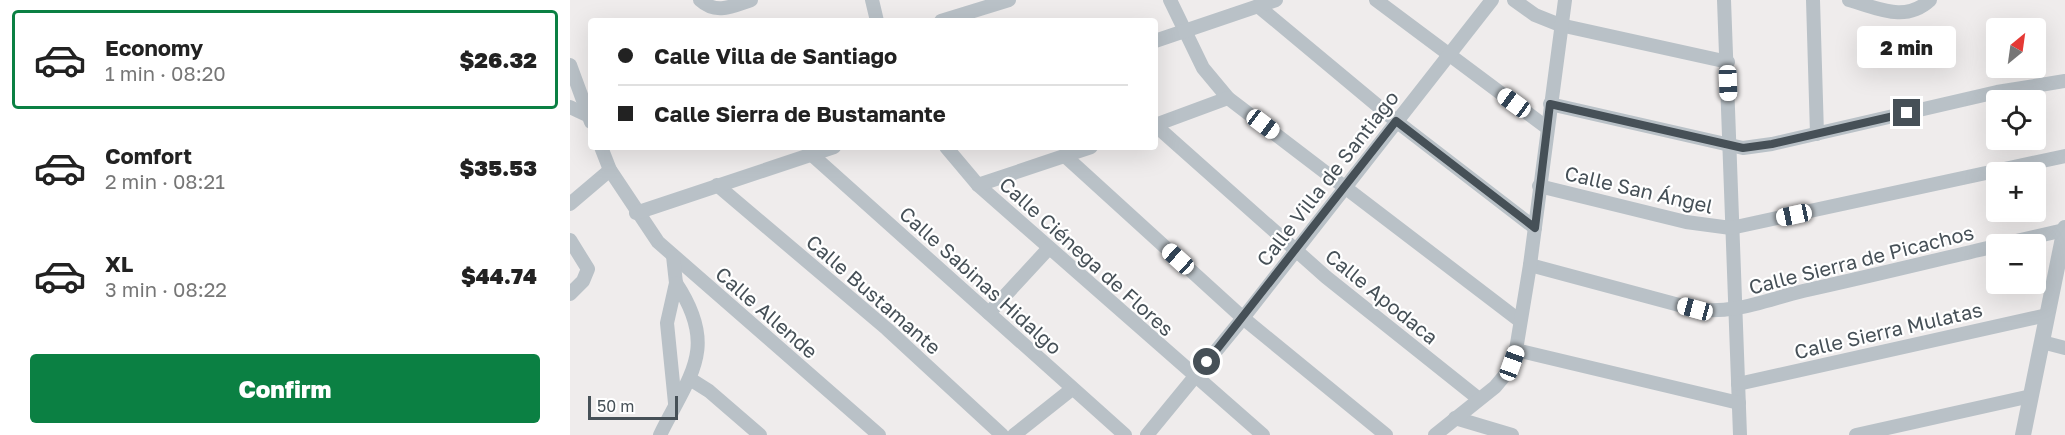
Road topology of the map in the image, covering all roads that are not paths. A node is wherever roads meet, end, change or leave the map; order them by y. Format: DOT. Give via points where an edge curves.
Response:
graph roads {
  1 [pos="751,0"];
  2 [pos="872,0"];
  3 [pos="1009,0"];
  4 [pos="1170,0"];
  5 [pos="1276,0"];
  6 [pos="1376,0"];
  7 [pos="1492,0"];
  8 [pos="1514,0"];
  9 [pos="1565,0"];
  10 [pos="1724,0"];
  11 [pos="1813,0"];
  12 [pos="1849,0"];
  13 [pos="1930,0"];
  14 [pos="706,4"];
  15 [pos="1258,6"];
  16 [pos="876,18"];
  17 [pos="951,18"];
  18 [pos="1560,26"];
  19 [pos="1185,32"];
  20 [pos="1158,40"];
  21 [pos="1448,55"];
  22 [pos="1728,62"];
  23 [pos="570,65"];
  24 [pos="2065,81"];
  25 [pos="1228,98"];
  26 [pos="1550,104"];
  27 [pos="570,107"];
  28 [pos="588,114"];
  29 [pos="588,118"];
  30 [pos="1396,121"];
  31 [pos="1158,124"];
  32 [pos="1546,127"];
  33 [pos="1158,128"];
  34 [pos="1817,134"];
  35 [pos="1730,146"];
  36 [pos="602,150"];
  37 [pos="824,150"];
  38 [pos="948,150"];
  39 [pos="1082,150"];
  40 [pos="811,154"];
  41 [pos="1065,156"];
  42 [pos="2065,156"];
  43 [pos="610,170"];
  44 [pos="717,185"];
  45 [pos="978,185"];
  46 [pos="1345,186"];
  47 [pos="1539,186"];
  48 [pos="572,201"];
  49 [pos="636,213"];
  50 [pos="1535,228"];
  51 [pos="1731,228"];
  52 [pos="2065,229"];
  53 [pos="2044,234"];
  54 [pos="570,240"];
  55 [pos="1049,248"];
  56 [pos="1986,248"];
  57 [pos="1294,249"];
  58 [pos="673,256"];
  59 [pos="1530,265"];
  60 [pos="2061,266"];
  61 [pos="676,283"];
  62 [pos="570,294"];
  63 [pos="1734,311"];
  64 [pos="989,313"];
  65 [pos="2047,315"];
  66 [pos="1243,318"];
  67 [pos="1520,321"];
  68 [pos="2042,342"];
  69 [pos="2065,348"];
  70 [pos="1516,350"];
  71 [pos="1194,377"];
  72 [pos="690,379"];
  73 [pos="1738,384"];
  74 [pos="1072,389"];
  75 [pos="2031,396"];
  76 [pos="1479,399"];
  77 [pos="675,403"];
  78 [pos="1739,403"];
  79 [pos="1452,425"];
  80 [pos="660,435"];
  81 [pos="760,435"];
  82 [pos="879,435"];
  83 [pos="1002,435"];
  84 [pos="1014,435"];
  85 [pos="1125,435"];
  86 [pos="1147,435"];
  87 [pos="1263,435"];
  88 [pos="1386,435"];
  89 [pos="1435,435"];
  90 [pos="1512,435"];
  91 [pos="1740,435"];
  92 [pos="1856,435"];
  93 [pos="2023,435"];
  1 -- 14 [label="street" via="722,9"];
  2 -- 16 [label="street"];
  3 -- 17 [label="street"];
  4 -- 19 [label="street"];
  5 -- 15 [label="street"];
  6 -- 21 [label="street"];
  7 -- 21 [label="street, Calle Villa de Santiago"];
  8 -- 18 [label="street"];
  9 -- 18 [label="street"];
  10 -- 22 [label="street"];
  11 -- 34 [label="street"];
  12 -- 13 [label="street" via="1911,13"];
  15 -- 19 [label="street"];
  15 -- 30 [label="street"];
  18 -- 22 [label="street"];
  18 -- 26 [label="street"];
  19 -- 20 [label="street"];
  19 -- 25 [label="street" via="1212,81"];
  21 -- 30 [label="street, Calle Villa de Santiago"];
  21 -- 32 [label="street"];
  22 -- 35 [label="street"];
  23 -- 28 [label="street"];
  24 -- 34 [label="street" via="1997,92"];
  25 -- 31 [label="street"];
  25 -- 46 [label="street"];
  26 -- 32 [label="street"];
  26 -- 35 [label="street"];
  27 -- 29 [label="street"];
  30 -- 46 [label="street, Calle Villa de Santiago"];
  30 -- 50 [label="street"];
  32 -- 47 [label="street"];
  33 -- 57 [label="street, Calle Apodaca"];
  34 -- 35 [label="street" via="1757,147"];
  35 -- 51 [label="street"];
  36 -- 43 [label="street, Calle Allende"];
  37 -- 40 [label="street"];
  38 -- 45 [label="street, Calle Ciénega de Flores"];
  39 -- 41 [label="street"];
  40 -- 44 [label="street"];
  40 -- 64 [label="street, Calle Sabinas Hidalgo"];
  41 -- 45 [label="street"];
  41 -- 66 [label="street"];
  42 -- 51 [label="street, Calle San Ángel"];
  43 -- 48 [label="street"];
  43 -- 49 [label="street, Calle Allende"];
  44 -- 49 [label="street"];
  44 -- 83 [label="street, Calle Bustamante" via="887,329"];
  45 -- 55 [label="street, Calle Ciénega de Flores"];
  46 -- 57 [label="street, Calle Villa de Santiago"];
  46 -- 67 [label="street"];
  47 -- 50 [label="street"];
  47 -- 51 [label="street, Calle San Ángel" via="1686,222"];
  49 -- 58 [label="street, Calle Allende"];
  50 -- 59 [label="street"];
  51 -- 63 [label="street"];
  52 -- 53 [label="street, Calle Sierra de Picachos"];
  52 -- 60 [label="street"];
  54 -- 62 [label="street" via="588,269"];
  55 -- 64 [label="street"];
  55 -- 71 [label="street, Calle Ciénega de Flores"];
  56 -- 63 [label="street, Calle Sierra de Picachos"];
  57 -- 66 [label="street, Calle Villa de Santiago"];
  57 -- 76 [label="street, Calle Apodaca"];
  58 -- 61 [label="street"];
  58 -- 82 [label="street, Calle Allende"];
  59 -- 63 [label="street" via="1695,309"];
  59 -- 67 [label="street"];
  60 -- 65 [label="street"];
  61 -- 72 [label="street" via="696,325 698,355"];
  61 -- 77 [label="street" via="667,323"];
  63 -- 73 [label="street"];
  64 -- 74 [label="street, Calle Sabinas Hidalgo"];
  65 -- 68 [label="street"];
  65 -- 73 [label="street, Calle Sierra Mulatas"];
  66 -- 71 [label="street, Calle Villa de Santiago"];
  66 -- 88 [label="street"];
  67 -- 70 [label="street"];
  68 -- 69 [label="street"];
  68 -- 75 [label="street"];
  70 -- 76 [label="street" via="1505,375"];
  70 -- 78 [label="street"];
  71 -- 86 [label="street, Calle Villa de Santiago"];
  71 -- 87 [label="street, Calle Ciénega de Flores"];
  72 -- 77 [label="street"];
  72 -- 81 [label="street"];
  73 -- 78 [label="street"];
  74 -- 84 [label="street"];
  74 -- 85 [label="street, Calle Sabinas Hidalgo"];
  75 -- 92 [label="street"];
  75 -- 93 [label="street"];
  76 -- 79 [label="street"];
  77 -- 80 [label="street"];
  78 -- 91 [label="street"];
  79 -- 89 [label="street"];
  79 -- 90 [label="street"];
}
